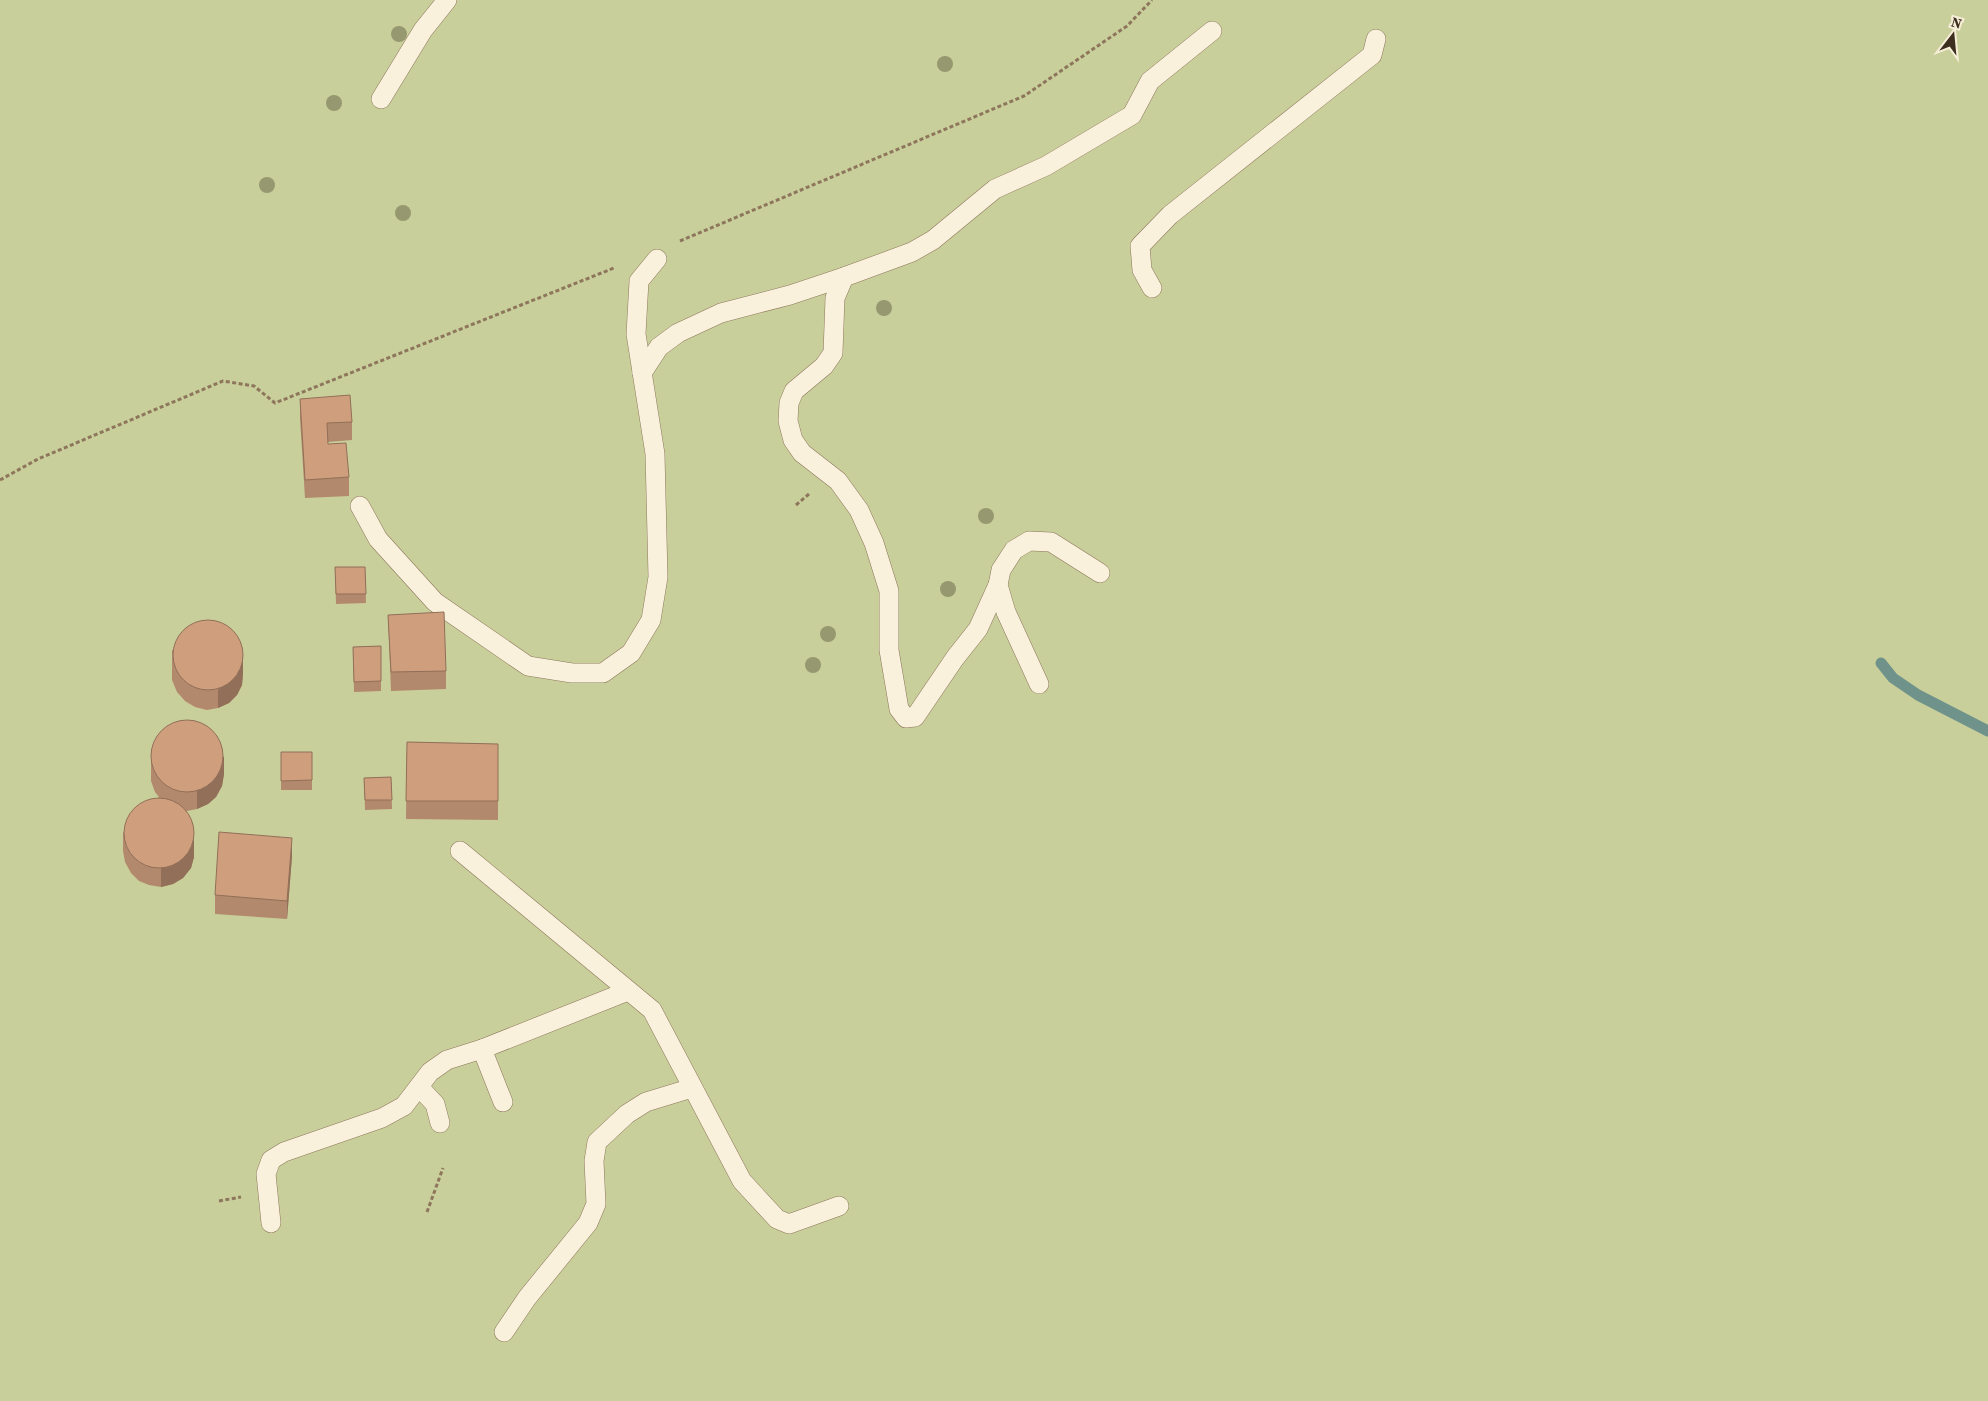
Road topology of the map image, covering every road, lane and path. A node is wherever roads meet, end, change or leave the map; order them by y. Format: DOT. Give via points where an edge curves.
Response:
graph roads {
  1 [pos="447,0"];
  2 [pos="1152,0"];
  3 [pos="1212,30"];
  4 [pos="1376,39"];
  5 [pos="381,98"];
  6 [pos="677,243"];
  7 [pos="657,259"];
  8 [pos="622,265"];
  9 [pos="844,277"];
  10 [pos="1152,288"];
  11 [pos="642,373"];
  12 [pos="0,480"];
  13 [pos="360,506"];
  14 [pos="1100,573"];
  15 [pos="998,585"];
  16 [pos="1039,684"];
  17 [pos="460,851"];
  18 [pos="628,991"];
  19 [pos="482,1049"];
  20 [pos="419,1086"];
  21 [pos="692,1088"];
  22 [pos="503,1102"];
  23 [pos="440,1123"];
  24 [pos="443,1168"];
  25 [pos="839,1206"];
  26 [pos="427,1212"];
  27 [pos="271,1223"];
  28 [pos="504,1332"];
  1 -- 5 [label="lane" via="423,30"];
  2 -- 6 [label="path" via="1127,26 1024,96"];
  3 -- 9 [label="lane" via="1150,81 1132,116 1046,166 995,189 933,240 912,252"];
  4 -- 10 [label="lane" via="1372,55 1170,215 1140,246 1142,270"];
  7 -- 11 [label="lane" via="640,281 636,334"];
  8 -- 12 [label="path" via="275,403 254,386 223,381 38,459"];
  9 -- 11 [label="lane" via="721,313 678,333 659,347"];
  9 -- 15 [label="lane" via="835,298 833,353 824,366 794,391 788,403 788,421 793,440 802,454 838,481 859,510 874,543 889,591 889,650 899,709 906,718 914,717 978,629"];
  11 -- 13 [label="lane" via="655,454 658,578 651,620 631,653 603,673 572,673 528,666 435,602 378,539"];
  14 -- 15 [label="lane" via="1051,542 1029,541 1014,550 1002,570"];
  15 -- 16 [label="lane" via="1006,612"];
  17 -- 18 [label="lane"];
  18 -- 19 [label="lane"];
  18 -- 21 [label="lane" via="652,1010"];
  19 -- 20 [label="lane" via="447,1060 430,1072"];
  19 -- 22 [label="lane"];
  20 -- 23 [label="lane" via="435,1104"];
  20 -- 27 [label="lane" via="404,1106 382,1118 284,1152 271,1160 266,1174"];
  21 -- 25 [label="lane" via="742,1181 777,1218 789,1224"];
  21 -- 28 [label="lane" via="646,1102 627,1114 597,1142 594,1161 596,1204 588,1223 533,1290"];
  24 -- 26 [label="path"];
}
